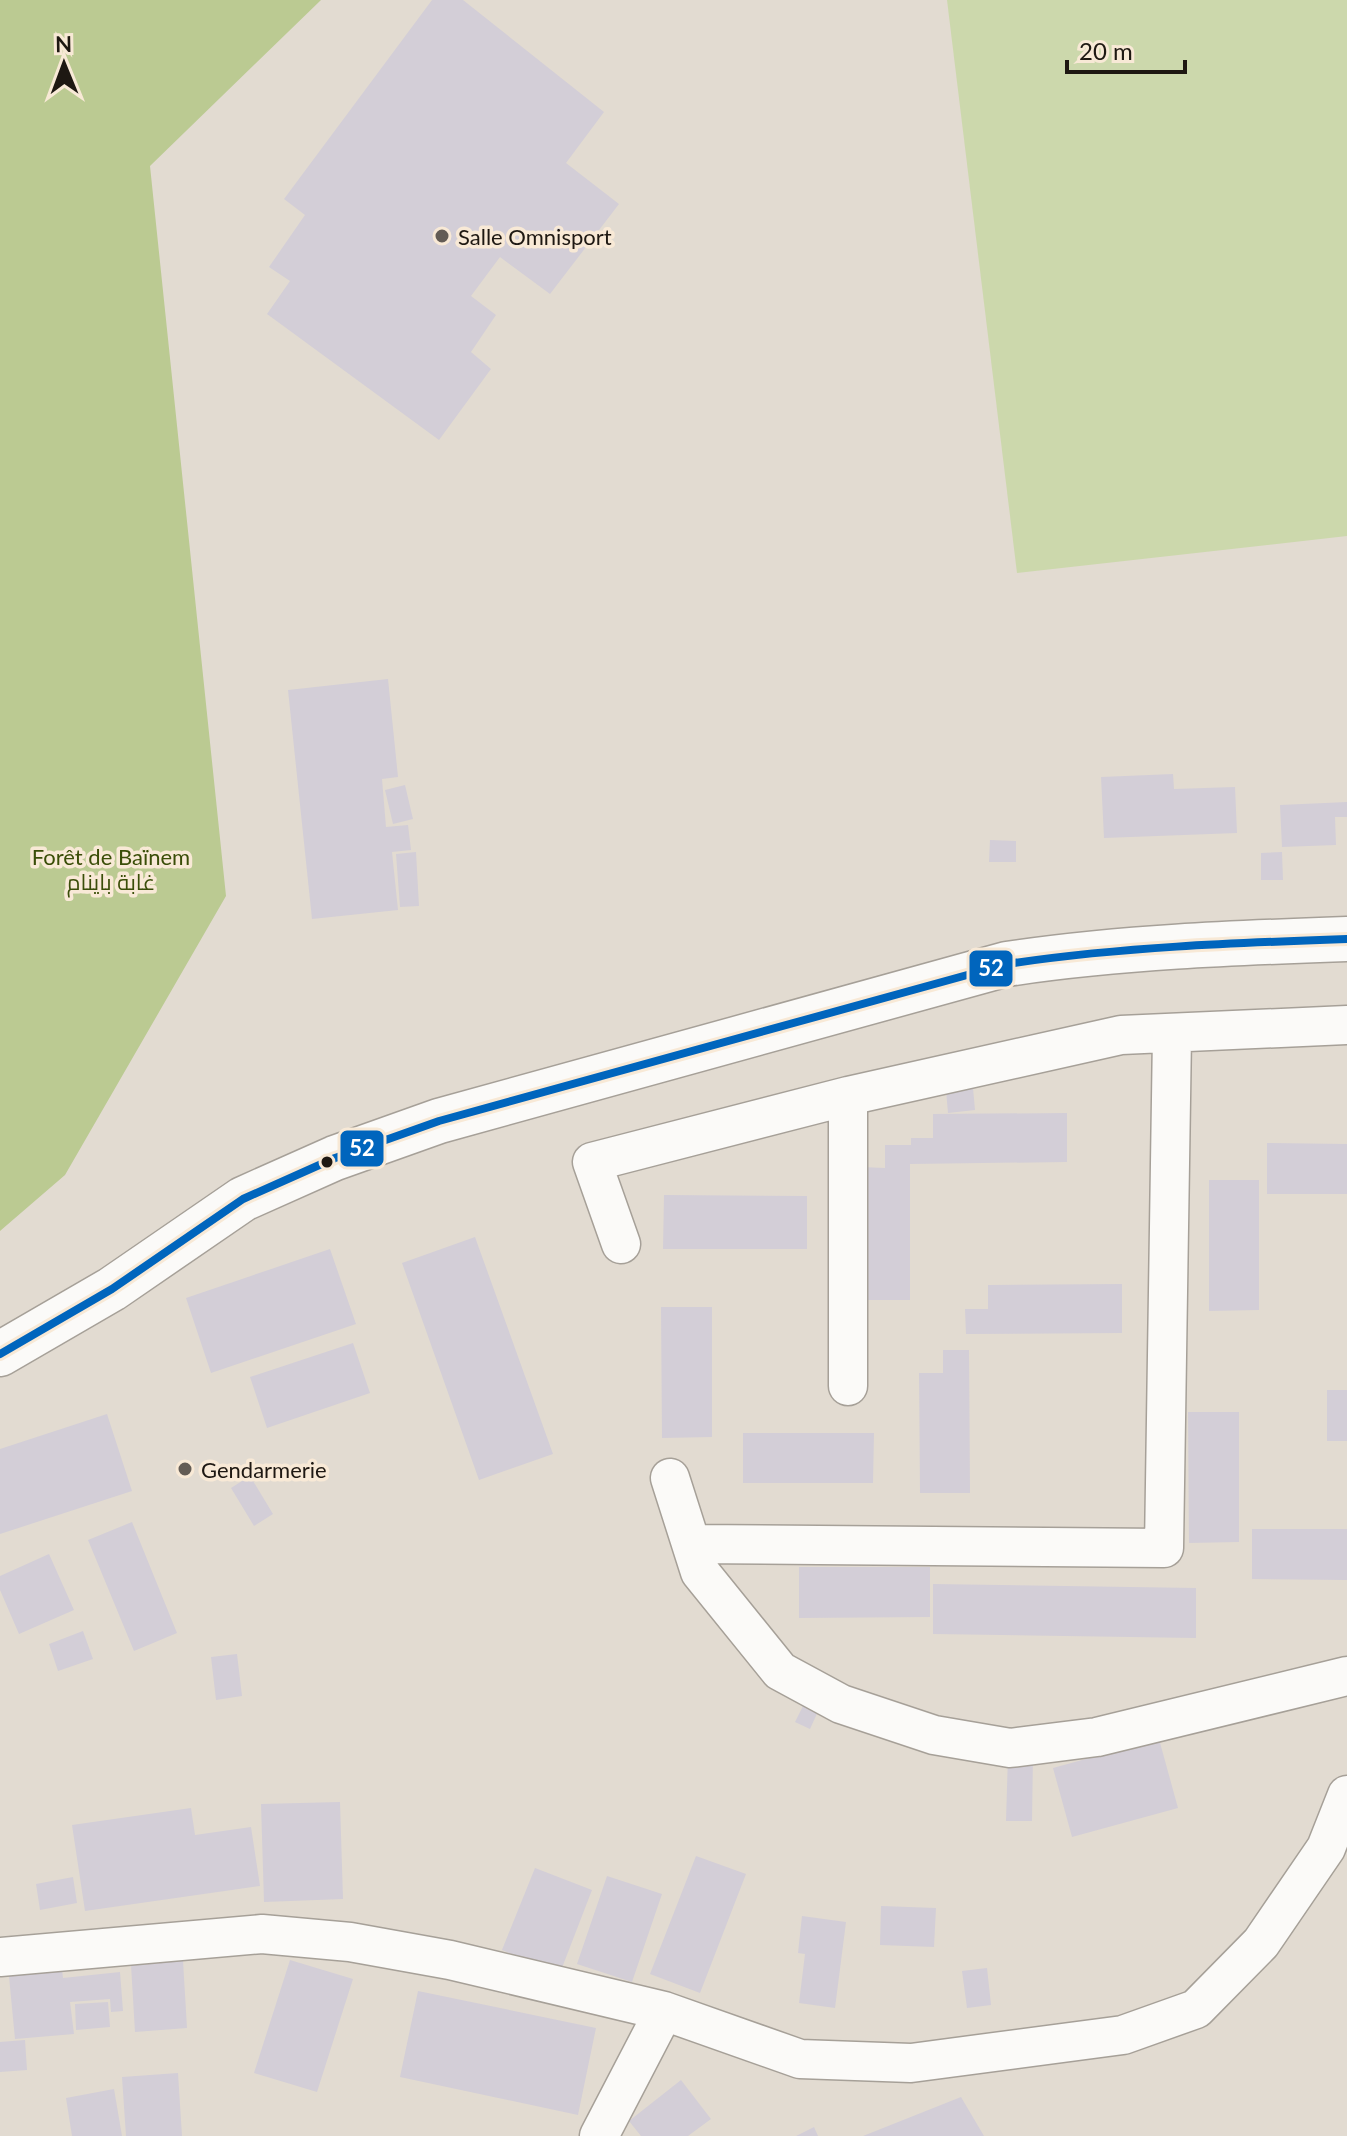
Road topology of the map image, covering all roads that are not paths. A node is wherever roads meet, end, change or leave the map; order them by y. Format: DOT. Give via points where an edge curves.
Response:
graph roads {
  1 [pos="1347,939"];
  2 [pos="1347,1025"];
  3 [pos="1172,1035"];
  4 [pos="848,1096"];
  5 [pos="621,1244"];
  6 [pos="0,1354"];
  7 [pos="848,1386"];
  8 [pos="670,1478"];
  9 [pos="691,1544"];
  10 [pos="1347,1676"];
  11 [pos="1347,1795"];
  12 [pos="0,1957"];
  13 [pos="664,2011"];
  14 [pos="599,2136"];
  1 -- 6 [label="main road" via="1177,945 1007,964 439,1121 335,1158 243,1199 112,1289"];
  2 -- 3 [label="street"];
  3 -- 4 [label="street" via="1121,1035"];
  3 -- 9 [label="street" via="1164,1548"];
  4 -- 5 [label="street" via="592,1162"];
  4 -- 7 [label="street"];
  8 -- 9 [label="street"];
  9 -- 10 [label="street" via="700,1572 780,1671 841,1704 934,1735 1010,1748 1097,1737"];
  11 -- 13 [label="street" via="1326,1848 1261,1943 1196,2009 1123,2035 911,2063 800,2059"];
  12 -- 13 [label="street" via="262,1934 350,1942 450,1960"];
  13 -- 14 [label="street"];
}
